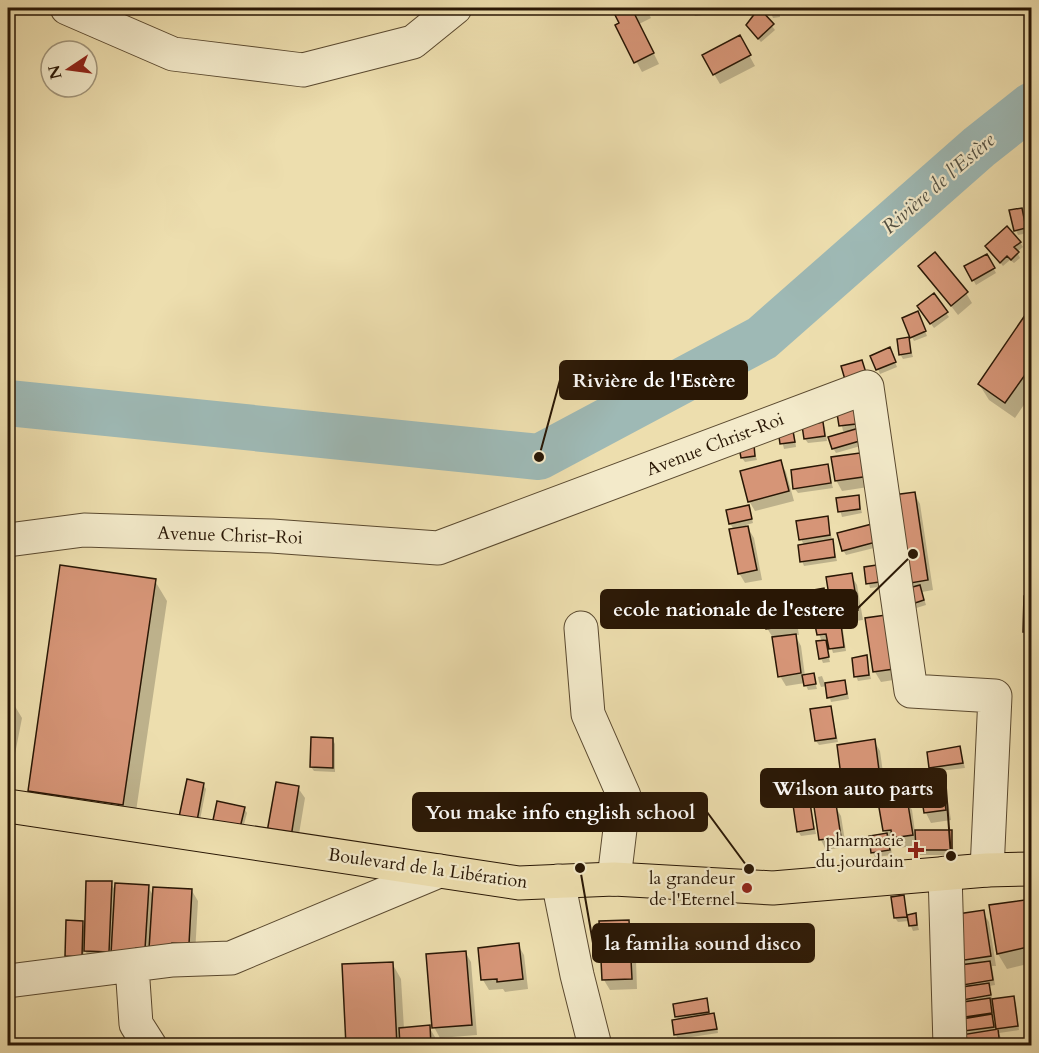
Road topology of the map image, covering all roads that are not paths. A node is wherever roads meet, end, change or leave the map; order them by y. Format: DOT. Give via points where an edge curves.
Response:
graph roads {
  1 [pos="68,8"];
  2 [pos="455,8"];
  3 [pos="8,540"];
  4 [pos="581,628"];
  5 [pos="8,806"];
  6 [pos="1032,869"];
  7 [pos="987,870"];
  8 [pos="439,872"];
  9 [pos="945,873"];
  10 [pos="614,879"];
  11 [pos="558,881"];
  12 [pos="132,966"];
  13 [pos="8,981"];
  14 [pos="150,1046"];
  15 [pos="595,1046"];
  16 [pos="950,1046"];
  1 -- 2 [label="street" via="173,54 303,70 413,42"];
  3 -- 7 [label="street, Avenue Christ-Roi" via="84,530 272,536 438,548 867,387 911,691 995,696"];
  4 -- 10 [label="street" via="588,714 624,796"];
  5 -- 8 [label="main road, Boulevard de la Libération"];
  6 -- 7 [label="main road, Boulevard de la Libération"];
  7 -- 9 [label="main road, Boulevard de la Libération"];
  8 -- 11 [label="main road, Boulevard de la Libération" via="519,883"];
  8 -- 12 [label="street" via="231,958"];
  9 -- 10 [label="main road, Boulevard de la Libération" via="773,888"];
  9 -- 16 [label="street"];
  10 -- 11 [label="main road, Boulevard de la Libération"];
  11 -- 15 [label="street" via="576,975"];
  12 -- 13 [label="street"];
  12 -- 14 [label="street" via="136,1024"];
}
